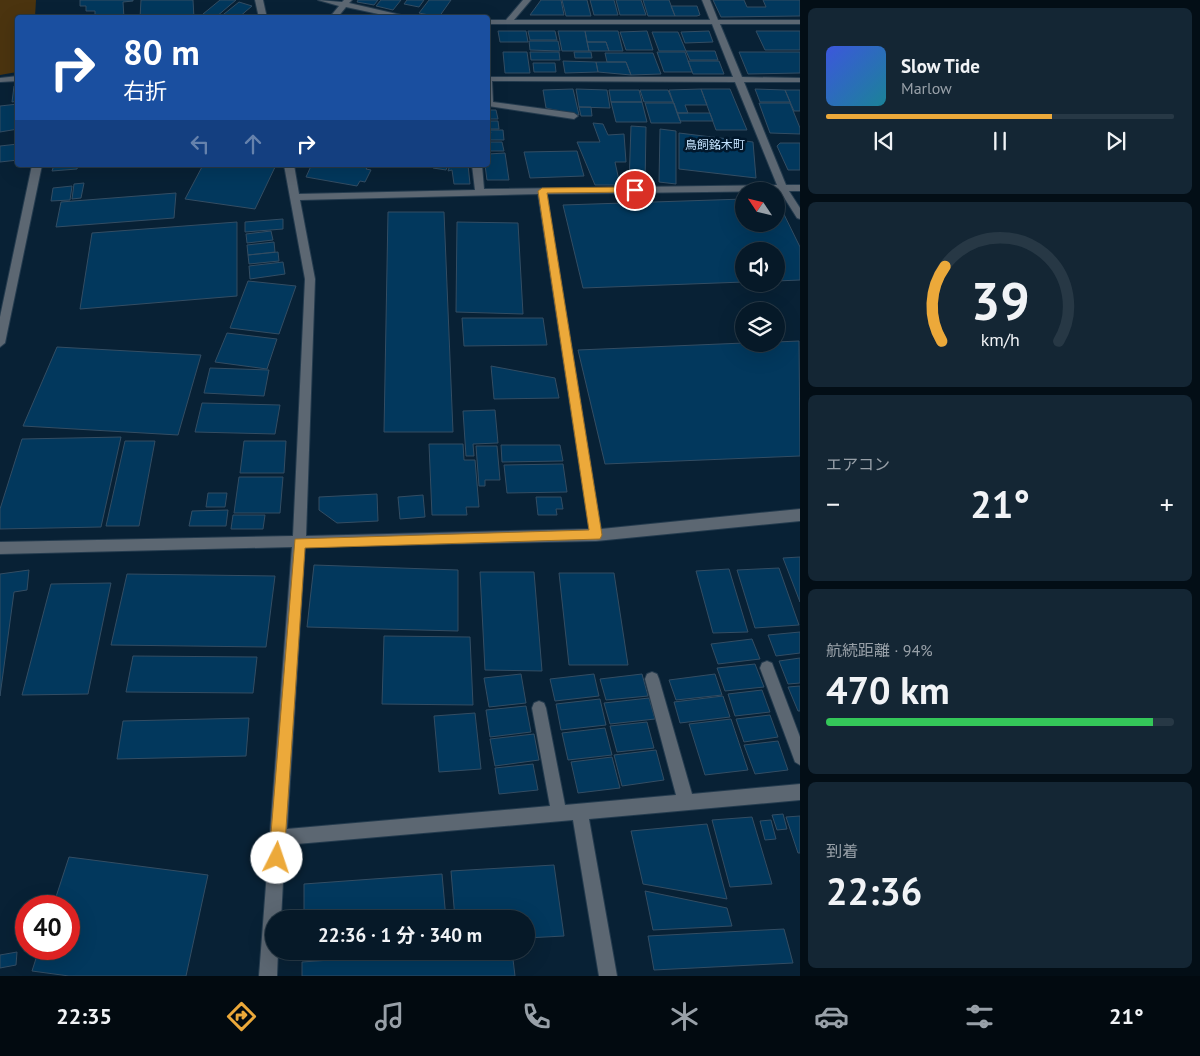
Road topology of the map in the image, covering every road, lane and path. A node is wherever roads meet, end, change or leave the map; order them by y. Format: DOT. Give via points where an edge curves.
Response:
graph roads {
  1 [pos="259,0"];
  2 [pos="322,0"];
  3 [pos="527,0"];
  4 [pos="706,0"];
  5 [pos="346,2"];
  6 [pos="262,15"];
  7 [pos="335,15"];
  8 [pos="399,15"];
  9 [pos="490,22"];
  10 [pos="508,22"];
  11 [pos="800,22"];
  12 [pos="714,23"];
  13 [pos="15,78"];
  14 [pos="490,79"];
  15 [pos="0,80"];
  16 [pos="738,80"];
  17 [pos="800,80"];
  18 [pos="490,104"];
  19 [pos="574,116"];
  20 [pos="37,167"];
  21 [pos="289,167"];
  22 [pos="477,167"];
  23 [pos="780,182"];
  24 [pos="800,188"];
  25 [pos="735,189"];
  26 [pos="785,189"];
  27 [pos="542,191"];
  28 [pos="480,192"];
  29 [pos="785,192"];
  30 [pos="295,197"];
  31 [pos="800,216"];
  32 [pos="13,282"];
  33 [pos="0,284"];
  34 [pos="2,320"];
  35 [pos="0,343"];
  36 [pos="800,515"];
  37 [pos="596,535"];
  38 [pos="299,543"];
  39 [pos="0,548"];
  40 [pos="767,668"];
  41 [pos="652,679"];
  42 [pos="539,708"];
  43 [pos="800,757"];
  44 [pos="800,792"];
  45 [pos="686,802"];
  46 [pos="580,812"];
  47 [pos="559,814"];
  48 [pos="278,838"];
  49 [pos="268,976"];
  50 [pos="608,976"];
  1 -- 6 [label="street"];
  2 -- 5 [label="street"];
  3 -- 10 [label="street"];
  4 -- 12 [label="street"];
  5 -- 7 [label="street"];
  5 -- 8 [label="street"];
  9 -- 10 [label="street"];
  10 -- 12 [label="street"];
  11 -- 12 [label="street"];
  12 -- 16 [label="street"];
  13 -- 15 [label="street"];
  14 -- 16 [label="street"];
  16 -- 17 [label="street"];
  16 -- 23 [label="street"];
  18 -- 19 [label="street"];
  20 -- 32 [label="street"];
  21 -- 30 [label="street"];
  22 -- 28 [label="street"];
  24 -- 26 [label="street"];
  25 -- 27 [label="street"];
  27 -- 28 [label="street"];
  27 -- 37 [label="street"];
  28 -- 30 [label="street"];
  29 -- 31 [label="street"];
  30 -- 38 [label="street" via="310,280"];
  32 -- 33 [label="street"];
  32 -- 34 [label="street"];
  34 -- 35 [label="street"];
  36 -- 37 [label="street"];
  37 -- 38 [label="street"];
  38 -- 39 [label="street"];
  38 -- 48 [label="street"];
  40 -- 43 [label="street"];
  41 -- 45 [label="street"];
  42 -- 47 [label="street"];
  44 -- 45 [label="street"];
  45 -- 46 [label="street"];
  46 -- 47 [label="street"];
  46 -- 50 [label="street"];
  47 -- 48 [label="street"];
  48 -- 49 [label="street"];
}
